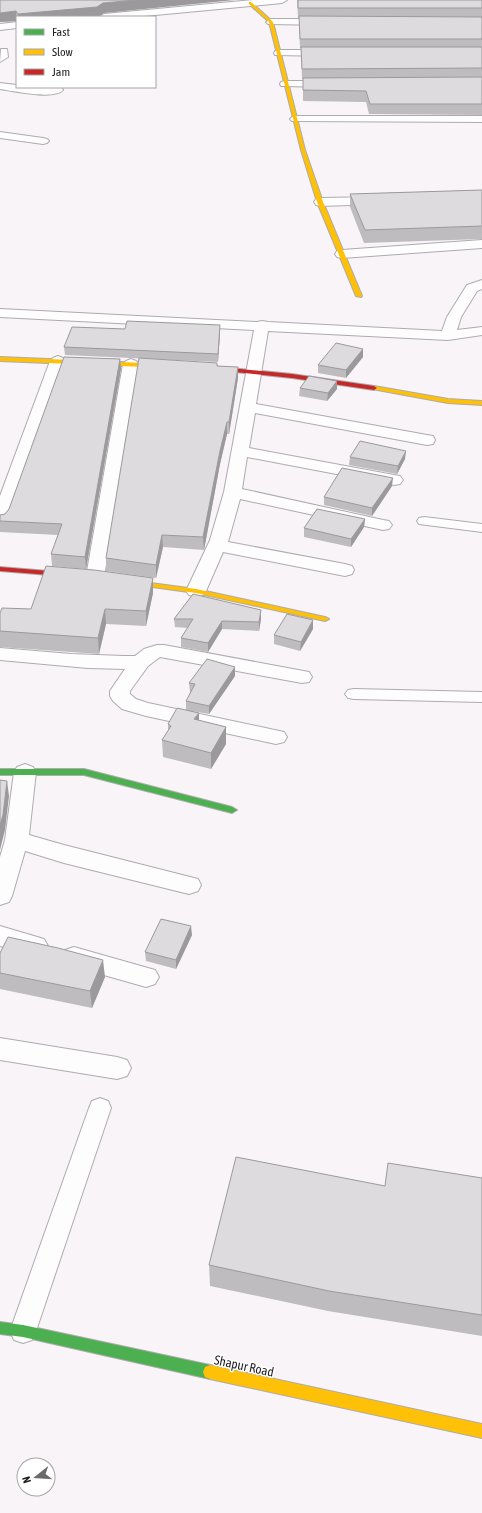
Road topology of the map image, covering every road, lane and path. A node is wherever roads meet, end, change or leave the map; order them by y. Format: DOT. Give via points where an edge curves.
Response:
graph roads {
  1 [pos="282,0"];
  2 [pos="250,3"];
  3 [pos="114,16"];
  4 [pos="271,22"];
  5 [pos="341,22"];
  6 [pos="16,25"];
  7 [pos="0,27"];
  8 [pos="4,51"];
  9 [pos="279,53"];
  10 [pos="342,53"];
  11 [pos="0,59"];
  12 [pos="0,82"];
  13 [pos="16,84"];
  14 [pos="285,84"];
  15 [pos="340,84"];
  16 [pos="0,86"];
  17 [pos="16,88"];
  18 [pos="18,88"];
  19 [pos="50,88"];
  20 [pos="482,119"];
  21 [pos="296,120"];
  22 [pos="0,135"];
  23 [pos="43,141"];
  24 [pos="390,200"];
  25 [pos="320,202"];
  26 [pos="482,244"];
  27 [pos="342,254"];
  28 [pos="482,284"];
  29 [pos="359,296"];
  30 [pos="0,314"];
  31 [pos="262,325"];
  32 [pos="482,331"];
  33 [pos="448,336"];
  34 [pos="0,359"];
  35 [pos="58,361"];
  36 [pos="131,364"];
  37 [pos="177,366"];
  38 [pos="200,368"];
  39 [pos="254,371"];
  40 [pos="482,403"];
  41 [pos="248,407"];
  42 [pos="427,440"];
  43 [pos="240,451"];
  44 [pos="394,480"];
  45 [pos="233,492"];
  46 [pos="4,497"];
  47 [pos="0,520"];
  48 [pos="424,521"];
  49 [pos="383,526"];
  50 [pos="482,528"];
  51 [pos="217,544"];
  52 [pos="0,569"];
  53 [pos="345,570"];
  54 [pos="95,577"];
  55 [pos="196,591"];
  56 [pos="325,619"];
  57 [pos="0,654"];
  58 [pos="141,662"];
  59 [pos="302,677"];
  60 [pos="354,694"];
  61 [pos="482,697"];
  62 [pos="276,737"];
  63 [pos="0,772"];
  64 [pos="25,772"];
  65 [pos="232,810"];
  66 [pos="17,840"];
  67 [pos="189,885"];
  68 [pos="0,896"];
  69 [pos="0,936"];
  70 [pos="146,977"];
  71 [pos="0,1049"];
  72 [pos="117,1068"];
  73 [pos="100,1108"];
  74 [pos="12,1330"];
  75 [pos="482,1431"];
  1 -- 2 [label="street"];
  2 -- 3 [label="street"];
  2 -- 4 [label="street"];
  4 -- 5 [label="street"];
  4 -- 9 [label="street"];
  6 -- 7 [label="street"];
  8 -- 11 [label="lane" via="4,57"];
  9 -- 10 [label="street"];
  9 -- 14 [label="street"];
  12 -- 13 [label="street"];
  14 -- 15 [label="street"];
  14 -- 21 [label="street"];
  16 -- 17 [label="street"];
  18 -- 19 [label="street" via="53,92 58,90"];
  20 -- 21 [label="street"];
  21 -- 25 [label="street"];
  22 -- 23 [label="street"];
  24 -- 25 [label="street"];
  25 -- 27 [label="street"];
  26 -- 27 [label="street"];
  27 -- 29 [label="street"];
  28 -- 33 [label="street" via="472,288 454,317"];
  30 -- 31 [label="street"];
  31 -- 33 [label="street"];
  31 -- 39 [label="street"];
  32 -- 33 [label="street"];
  34 -- 35 [label="street"];
  35 -- 36 [label="street"];
  35 -- 46 [label="street"];
  36 -- 37 [label="street"];
  36 -- 54 [label="street"];
  38 -- 39 [label="street"];
  39 -- 40 [label="street" via="329,380 448,401"];
  39 -- 41 [label="street"];
  41 -- 42 [label="street"];
  41 -- 43 [label="street"];
  43 -- 44 [label="street"];
  43 -- 45 [label="street"];
  45 -- 49 [label="street"];
  45 -- 51 [label="street"];
  46 -- 47 [label="street"];
  48 -- 50 [label="lane"];
  51 -- 53 [label="street"];
  51 -- 55 [label="street"];
  52 -- 54 [label="street"];
  54 -- 55 [label="street"];
  55 -- 56 [label="street"];
  57 -- 58 [label="street" via="88,663"];
  58 -- 59 [label="street" via="155,651 164,651"];
  58 -- 62 [label="street" via="120,691 120,696 129,704"];
  60 -- 61 [label="lane"];
  63 -- 64 [label="street"];
  64 -- 65 [label="street" via="84,772"];
  64 -- 66 [label="street"];
  66 -- 67 [label="street"];
  66 -- 68 [label="street"];
  69 -- 70 [label="street"];
  71 -- 72 [label="street"];
  73 -- 74 [label="lane"];
  74 -- 75 [label="street, Shapur Road"];
}
